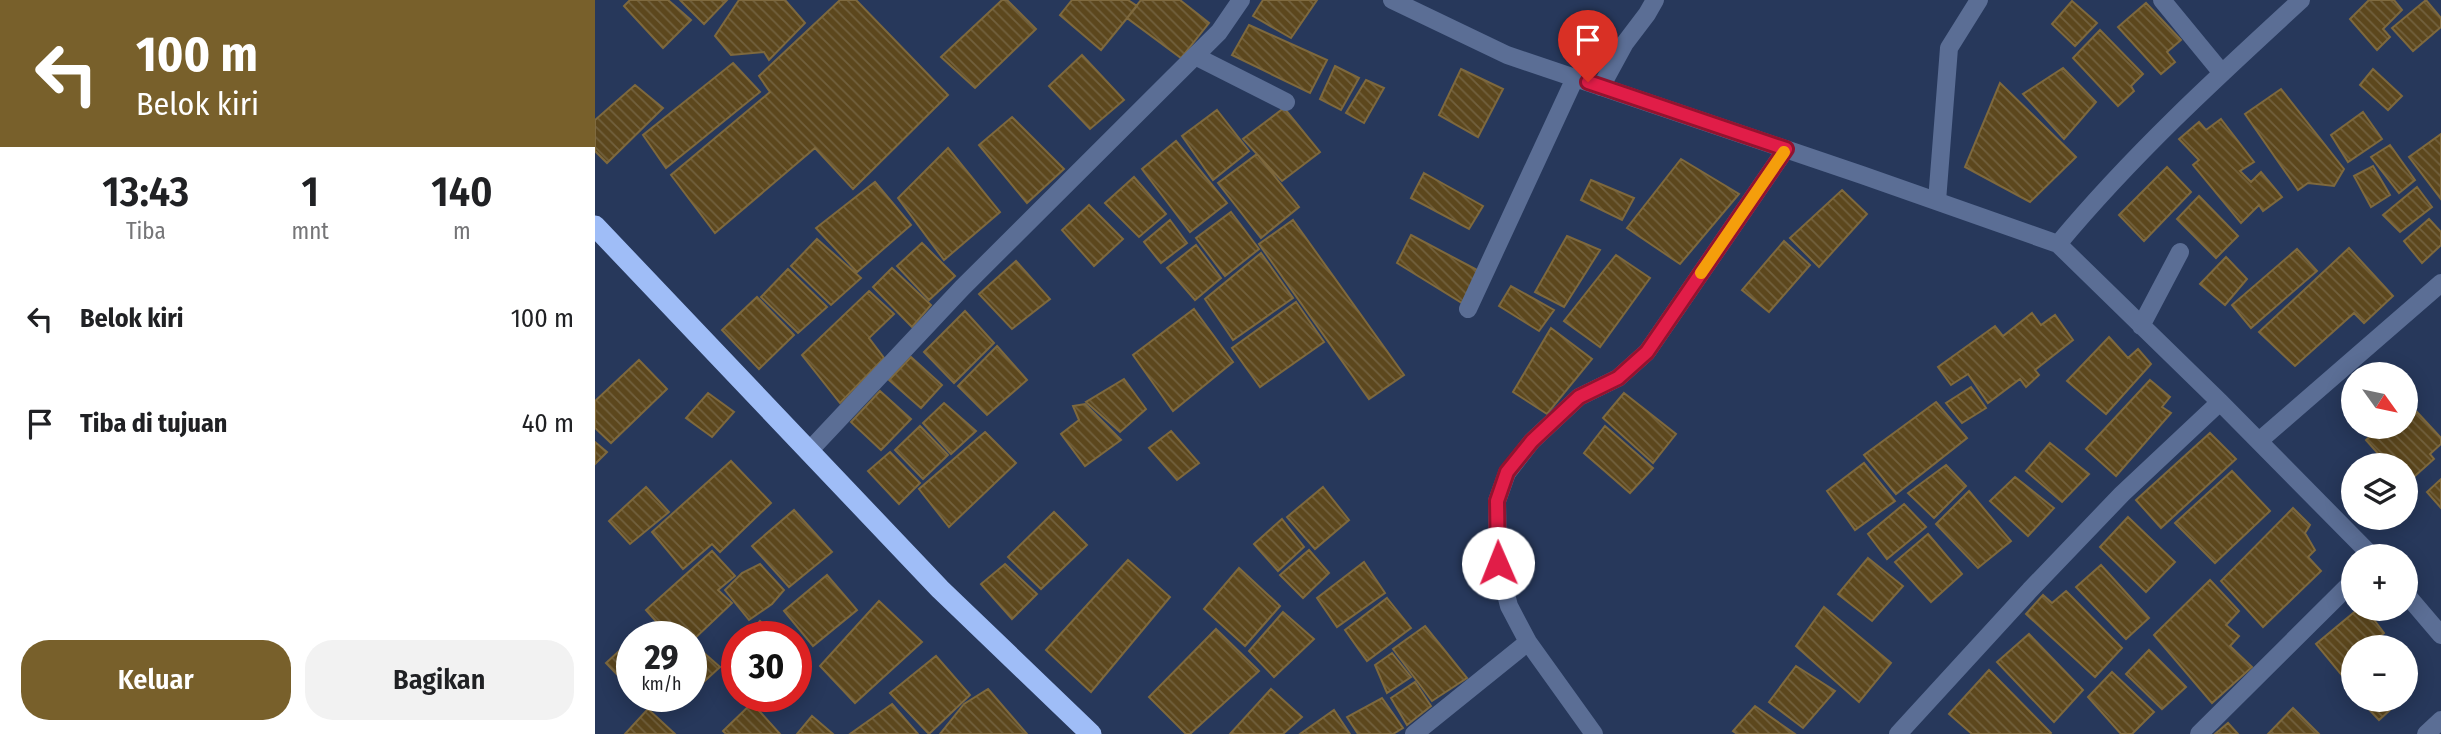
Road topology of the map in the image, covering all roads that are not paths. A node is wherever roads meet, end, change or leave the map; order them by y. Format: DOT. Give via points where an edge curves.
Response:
graph roads {
  1 [pos="1241,0"];
  2 [pos="1392,0"];
  3 [pos="1654,0"];
  4 [pos="1979,0"];
  5 [pos="2162,0"];
  6 [pos="2301,0"];
  7 [pos="1195,56"];
  8 [pos="2222,73"];
  9 [pos="1575,78"];
  10 [pos="1601,87"];
  11 [pos="1286,102"];
  12 [pos="1786,149"];
  13 [pos="1937,201"];
  14 [pos="595,226"];
  15 [pos="2058,244"];
  16 [pos="2180,252"];
  17 [pos="2441,283"];
  18 [pos="1468,309"];
  19 [pos="2141,326"];
  20 [pos="2220,402"];
  21 [pos="2259,441"];
  22 [pos="810,450"];
  23 [pos="2360,544"];
  24 [pos="2341,593"];
  25 [pos="2418,608"];
  26 [pos="2441,635"];
  27 [pos="1528,642"];
  28 [pos="2441,720"];
  29 [pos="1091,734"];
  30 [pos="1414,734"];
  31 [pos="1594,734"];
  32 [pos="1898,734"];
  33 [pos="2199,734"];
  34 [pos="2426,734"];
  1 -- 7 [label="street" via="1219,33"];
  2 -- 9 [label="street" via="1507,55"];
  3 -- 10 [label="street"];
  4 -- 13 [label="street" via="1949,48"];
  5 -- 8 [label="street"];
  6 -- 8 [label="street"];
  7 -- 11 [label="street"];
  7 -- 22 [label="street" via="962,288"];
  8 -- 15 [label="street" via="2115,178"];
  9 -- 10 [label="street"];
  9 -- 18 [label="street"];
  10 -- 12 [label="street"];
  12 -- 13 [label="street"];
  12 -- 27 [label="street" via="1647,352 1618,378 1579,397 1507,472 1497,501 1498,563 1509,606"];
  13 -- 15 [label="street"];
  14 -- 22 [label="highway"];
  15 -- 19 [label="street"];
  16 -- 19 [label="street"];
  17 -- 21 [label="street"];
  19 -- 20 [label="street"];
  20 -- 21 [label="street"];
  20 -- 32 [label="street" via="2122,494"];
  21 -- 23 [label="street"];
  22 -- 29 [label="highway" via="940,589"];
  24 -- 33 [label="street"];
  25 -- 26 [label="street"];
  27 -- 30 [label="street"];
  27 -- 31 [label="street"];
  28 -- 34 [label="street"];
}
